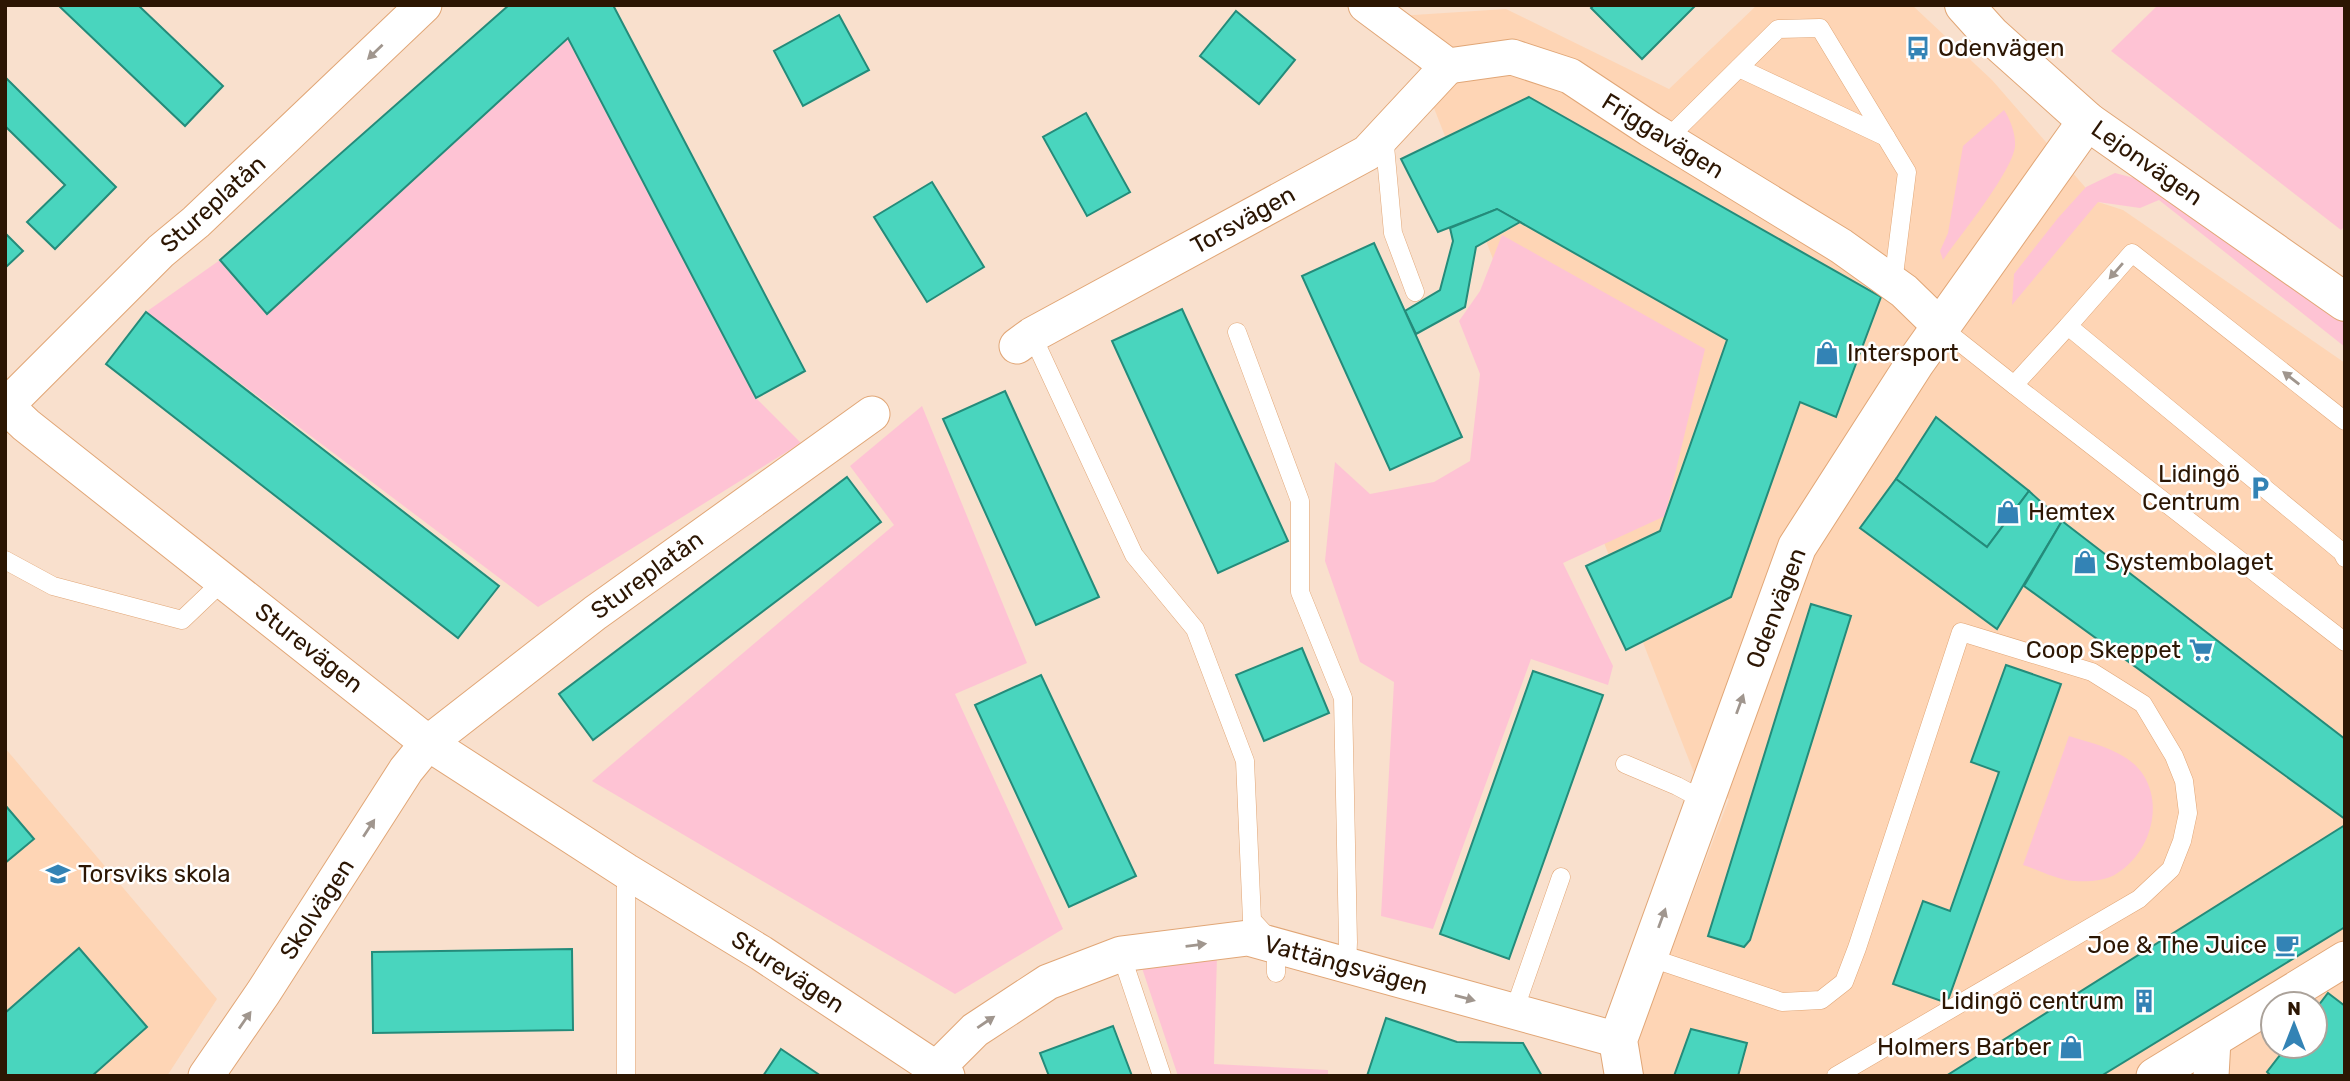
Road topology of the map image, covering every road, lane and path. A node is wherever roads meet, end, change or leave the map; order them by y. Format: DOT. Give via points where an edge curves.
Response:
graph roads {
  1 [pos="424,5"];
  2 [pos="1366,5"];
  3 [pos="1964,5"];
  4 [pos="1448,66"];
  5 [pos="1739,68"];
  6 [pos="2087,121"];
  7 [pos="1384,135"];
  8 [pos="1886,137"];
  9 [pos="1667,139"];
  10 [pos="1893,283"];
  11 [pos="1415,292"];
  12 [pos="2345,302"];
  13 [pos="2068,326"];
  14 [pos="1942,328"];
  15 [pos="1237,332"];
  16 [pos="1025,341"];
  17 [pos="2014,385"];
  18 [pos="6,406"];
  19 [pos="872,414"];
  20 [pos="2345,421"];
  21 [pos="2344,554"];
  22 [pos="5,560"];
  23 [pos="224,580"];
  24 [pos="2345,642"];
  25 [pos="428,743"];
  26 [pos="1625,764"];
  27 [pos="1705,801"];
  28 [pos="626,872"];
  29 [pos="1561,877"];
  30 [pos="1121,954"];
  31 [pos="1648,957"];
  32 [pos="1276,959"];
  33 [pos="2345,959"];
  34 [pos="1347,965"];
  35 [pos="1514,1011"];
  36 [pos="2213,1040"];
  37 [pos="1621,1058"];
  38 [pos="942,1072"];
  39 [pos="206,1076"];
  40 [pos="626,1076"];
  41 [pos="1162,1076"];
  42 [pos="1836,1076"];
  43 [pos="2154,1076"];
  44 [pos="2211,1076"];
  1 -- 18 [label="street, Stureplatån, one-way" via="161,251"];
  2 -- 4 [label="street"];
  3 -- 6 [label="street, Lejonvägen"];
  4 -- 7 [label="street, Torsvägen"];
  4 -- 9 [label="street, Friggavägen" via="1512,57 1570,76"];
  5 -- 8 [label="lane"];
  5 -- 8 [label="lane" via="1777,29 1820,28"];
  5 -- 9 [label="lane"];
  6 -- 12 [label="street, Lejonvägen"];
  6 -- 14 [label="street, Odenvägen"];
  7 -- 11 [label="lane" via="1393,233"];
  7 -- 16 [label="street, Torsvägen" via="1367,153"];
  8 -- 10 [label="lane" via="1907,172"];
  9 -- 10 [label="street, Friggavägen" via="1842,246"];
  10 -- 14 [label="street, Friggavägen"];
  13 -- 17 [label="lane"];
  20 -- 13 [label="lane, one-way" via="2132,253"];
  13 -- 21 [label="lane"];
  14 -- 17 [label="lane"];
  27 -- 14 [label="street, Odenvägen, one-way" via="1797,547"];
  15 -- 34 [label="lane" via="1300,501 1300,592 1343,698"];
  16 -- 32 [label="lane" via="1135,555 1195,629 1245,761 1252,920"];
  17 -- 24 [label="lane"];
  18 -- 23 [label="street, Sturevägen"];
  19 -- 25 [label="street, Stureplatån" via="595,613"];
  22 -- 23 [label="lane" via="54,586 182,620"];
  23 -- 25 [label="street, Sturevägen"];
  25 -- 28 [label="street, Sturevägen"];
  39 -- 25 [label="street, Skolvägen, one-way"];
  26 -- 27 [label="lane"];
  31 -- 27 [label="street, Odenvägen, one-way"];
  28 -- 38 [label="street, Sturevägen" via="761,953"];
  28 -- 40 [label="lane"];
  29 -- 35 [label="lane"];
  30 -- 32 [label="street, Vattängsvägen, one-way" via="1248,938"];
  38 -- 30 [label="street, Vattängsvägen, one-way" via="975,1030 1048,982"];
  30 -- 41 [label="lane"];
  31 -- 37 [label="street, Odenvägen"];
  31 -- 42 [label="lane" via="1782,1002 1821,1000 1844,982 1961,632 2092,672 2143,704 2184,781 2188,813 2171,869 2139,899"];
  32 -- 34 [label="street, Vattängsvägen"];
  33 -- 36 [label="street"];
  34 -- 35 [label="street, Vattängsvägen, one-way"];
  35 -- 37 [label="street, Vattängsvägen"];
  36 -- 43 [label="street"];
  36 -- 44 [label="street"];
}
